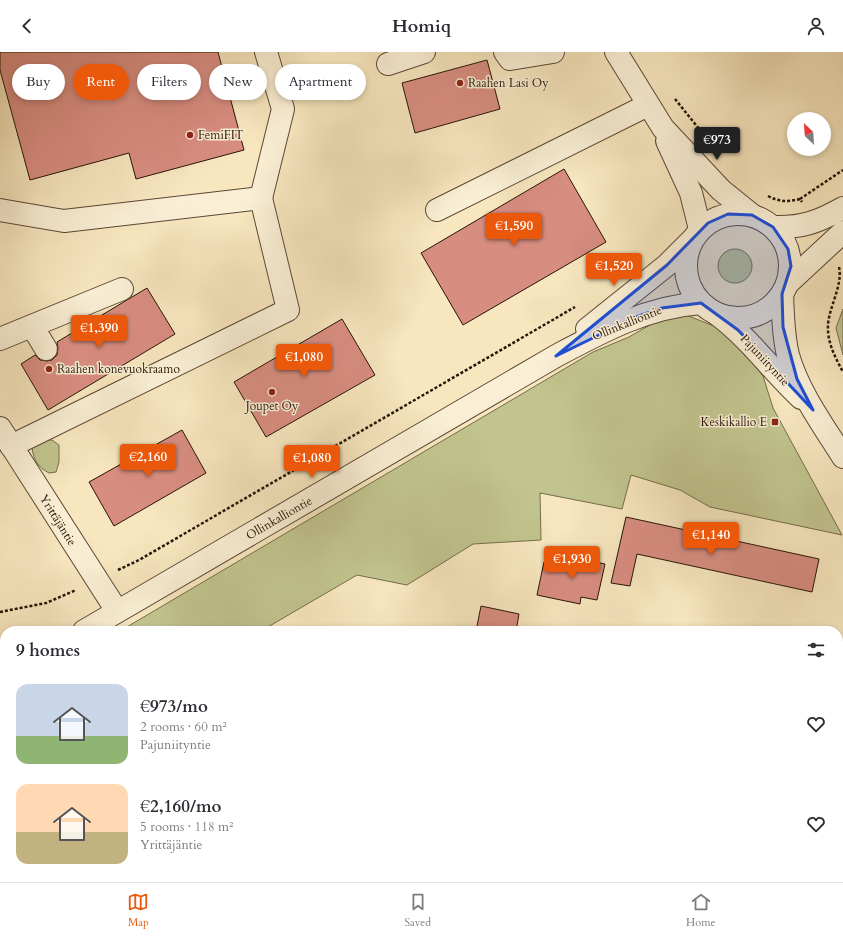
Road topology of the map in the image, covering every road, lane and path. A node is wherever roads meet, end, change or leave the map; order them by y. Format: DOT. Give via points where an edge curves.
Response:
graph roads {
  1 [pos="266,52"];
  2 [pos="424,52"];
  3 [pos="505,52"];
  4 [pos="553,52"];
  5 [pos="616,52"];
  6 [pos="388,64"];
  7 [pos="648,105"];
  8 [pos="663,128"];
  9 [pos="843,170"];
  10 [pos="261,198"];
  11 [pos="800,199"];
  12 [pos="843,208"];
  13 [pos="0,210"];
  14 [pos="437,210"];
  15 [pos="752,215"];
  16 [pos="773,227"];
  17 [pos="843,232"];
  18 [pos="697,234"];
  19 [pos="122,289"];
  20 [pos="785,289"];
  21 [pos="578,305"];
  22 [pos="708,308"];
  23 [pos="32,326"];
  24 [pos="0,339"];
  25 [pos="46,349"];
  26 [pos="556,356"];
  27 [pos="813,410"];
  28 [pos="6,437"];
  29 [pos="842,455"];
  30 [pos="96,581"];
  31 [pos="117,611"];
  32 [pos="0,612"];
  33 [pos="92,626"];
  1 -- 10 [label="street" via="283,109"];
  2 -- 6 [label="street"];
  3 -- 4 [label="street" via="510,59"];
  5 -- 7 [label="street"];
  7 -- 8 [label="street"];
  7 -- 14 [label="street"];
  8 -- 15 [label="street" via="721,190"];
  8 -- 18 [label="street" via="671,154 691,193"];
  9 -- 11 [label="path"];
  10 -- 13 [label="street" via="64,221"];
  10 -- 28 [label="street" via="288,310"];
  12 -- 16 [label="street" via="806,225 792,228"];
  15 -- 16 [label="street"];
  15 -- 18 [label="street" via="728,214 716,218"];
  16 -- 20 [label="street" via="784,241 789,253 790,266"];
  17 -- 20 [label="street"];
  18 -- 22 [label="street" via="686,255 686,274 695,296"];
  18 -- 26 [label="street, Ollinkalliontie" via="667,265"];
  19 -- 23 [label="street"];
  20 -- 22 [label="street" via="775,304 755,316 728,317"];
  20 -- 27 [label="street, Pajuniityntie" via="783,327 788,355"];
  21 -- 30 [label="path" via="139,560"];
  22 -- 26 [label="street, Ollinkalliontie" via="662,308 603,331"];
  22 -- 27 [label="street, Pajuniityntie" via="738,330"];
  23 -- 24 [label="street"];
  23 -- 25 [label="street"];
  26 -- 31 [label="street, Ollinkalliontie"];
  27 -- 29 [label="street, Pajuniityntie"];
  28 -- 30 [label="street, Yrittäjäntie"];
  30 -- 31 [label="street, Yrittäjäntie"];
  30 -- 32 [label="path" via="46,603"];
  31 -- 33 [label="street, Ollinkalliontie"];
}
